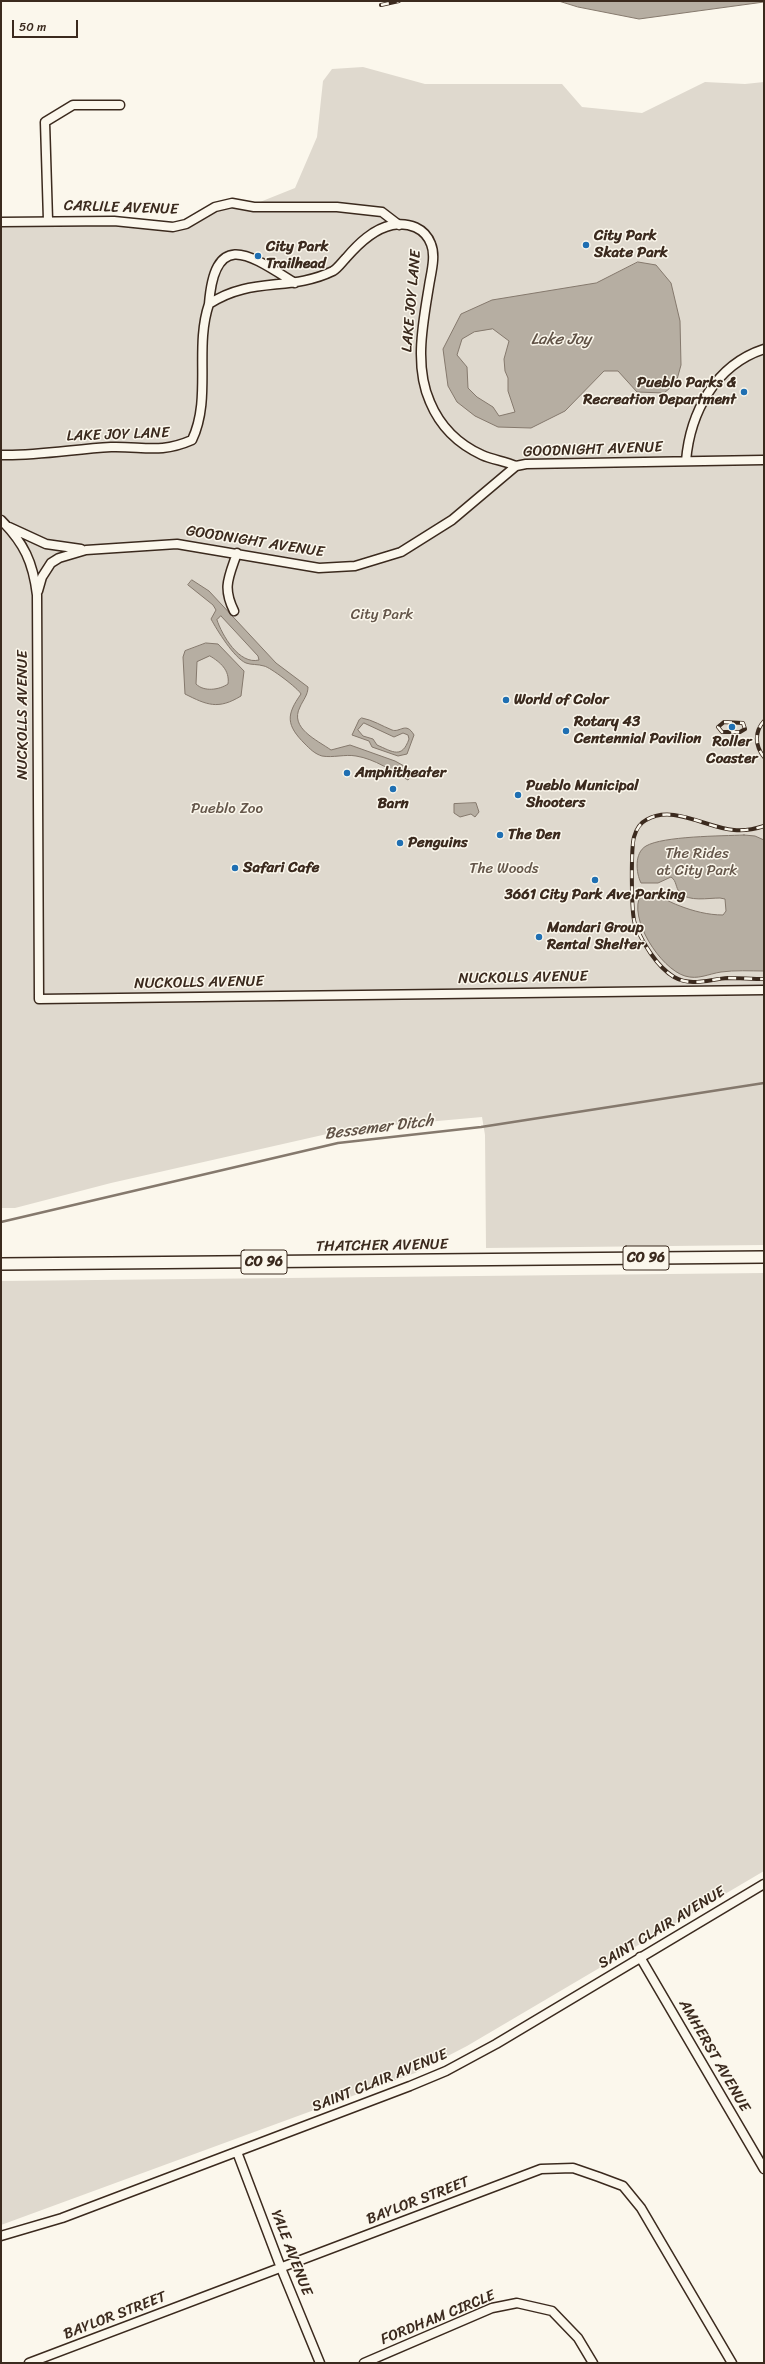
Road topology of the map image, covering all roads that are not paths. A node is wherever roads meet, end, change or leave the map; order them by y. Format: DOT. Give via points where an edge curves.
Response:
graph roads {
  1 [pos="120,105"];
  2 [pos="48,220"];
  3 [pos="1,222"];
  4 [pos="399,225"];
  5 [pos="295,282"];
  6 [pos="209,304"];
  7 [pos="764,349"];
  8 [pos="1,455"];
  9 [pos="764,459"];
  10 [pos="686,461"];
  11 [pos="516,466"];
  12 [pos="1,520"];
  13 [pos="8,527"];
  14 [pos="86,550"];
  15 [pos="237,553"];
  16 [pos="37,595"];
  17 [pos="234,611"];
  18 [pos="764,990"];
  19 [pos="764,1257"];
  20 [pos="1,1264"];
  21 [pos="764,1884"];
  22 [pos="640,1957"];
  23 [pos="237,2152"];
  24 [pos="764,2169"];
  25 [pos="1,2236"];
  26 [pos="281,2268"];
  27 [pos="30,2363"];
  28 [pos="320,2363"];
  29 [pos="364,2363"];
  30 [pos="593,2363"];
  31 [pos="732,2363"];
  1 -- 2 [label="street" via="73,105 45,122"];
  2 -- 3 [label="street, CARLILE AVENUE"];
  2 -- 4 [label="street, CARLILE AVENUE" via="114,221 173,227 186,224 215,206 232,203 254,207 337,207 382,212"];
  4 -- 5 [label="street, LAKE JOY LANE" via="392,225 371,234 334,270 304,282"];
  4 -- 11 [label="street, LAKE JOY LANE" via="408,224 424,231 432,245 433,258 423,321 421,360 423,383 430,402 442,424 459,442 482,455"];
  5 -- 6 [label="street, LAKE JOY LANE" via="240,288"];
  5 -- 6 [label="street" via="248,255 231,254 217,266"];
  6 -- 8 [label="street, LAKE JOY LANE" via="204,322 201,412 199,425 192,440 177,447 154,450 112,447"];
  7 -- 10 [label="street" via="740,360 721,376 704,399 693,423"];
  9 -- 10 [label="street, GOODNIGHT AVENUE"];
  10 -- 11 [label="street, GOODNIGHT AVENUE"];
  11 -- 15 [label="street, GOODNIGHT AVENUE" via="452,520 402,552 355,566 319,568"];
  12 -- 13 [label="street"];
  13 -- 14 [label="street" via="46,544"];
  13 -- 16 [label="street" via="31,562"];
  14 -- 15 [label="street, GOODNIGHT AVENUE" via="177,544"];
  14 -- 16 [label="street, GOODNIGHT AVENUE" via="51,563 42,577"];
  15 -- 17 [label="street" via="227,582 227,597"];
  16 -- 18 [label="street, NUCKOLLS AVENUE" via="39,999"];
  19 -- 20 [label="main road, THATCHER AVENUE / CO 96"];
  21 -- 22 [label="street, SAINT CLAIR AVENUE"];
  22 -- 23 [label="street, SAINT CLAIR AVENUE" via="496,2044 446,2071"];
  22 -- 24 [label="street, AMHERST AVENUE"];
  23 -- 25 [label="street, SAINT CLAIR AVENUE" via="35,2228"];
  23 -- 26 [label="street, YALE AVENUE"];
  26 -- 27 [label="street, BAYLOR STREET"];
  26 -- 28 [label="street, YALE AVENUE"];
  26 -- 31 [label="street, BAYLOR STREET" via="541,2169 573,2168 623,2186 636,2203"];
  29 -- 30 [label="street, FORDHAM CIRCLE" via="492,2308 517,2303 552,2311 578,2338"];
}
